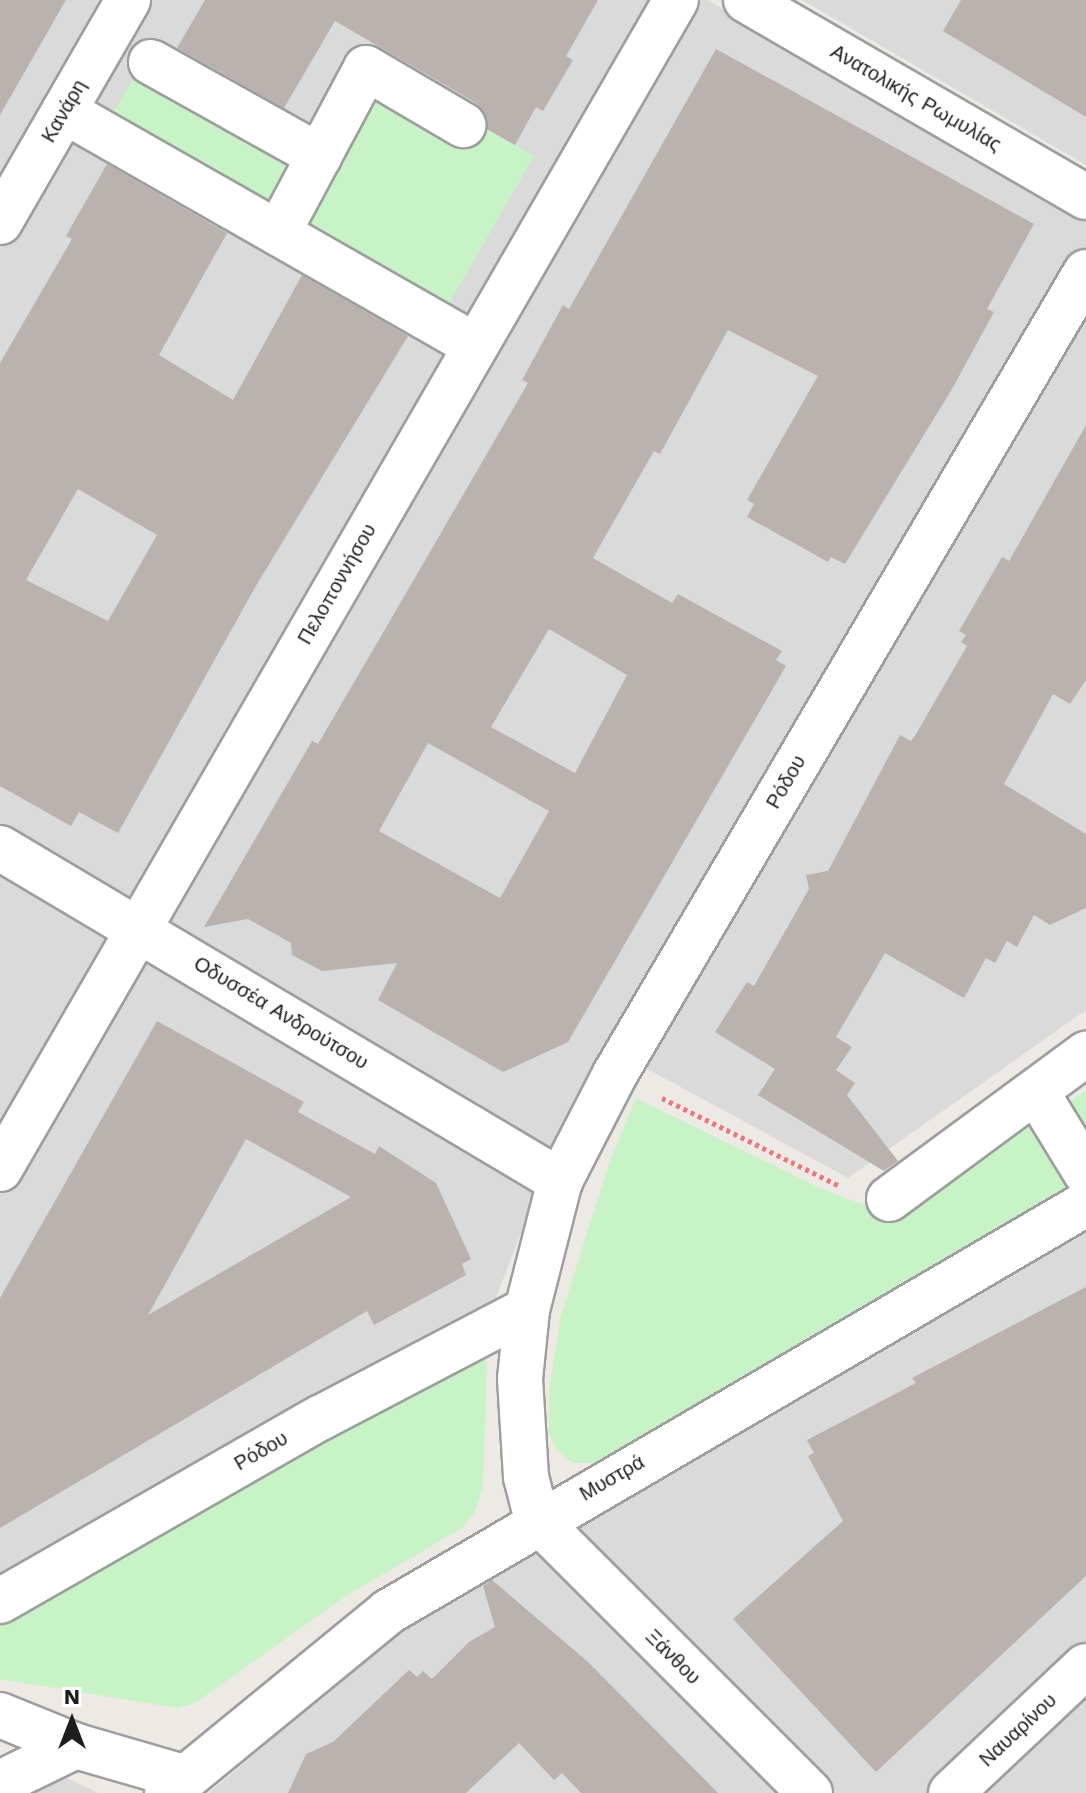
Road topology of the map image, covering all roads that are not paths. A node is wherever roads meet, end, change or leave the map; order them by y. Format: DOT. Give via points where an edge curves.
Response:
graph roads {
  1 [pos="128,0"];
  2 [pos="676,0"];
  3 [pos="746,0"];
  4 [pos="151,62"];
  5 [pos="64,111"];
  6 [pos="463,125"];
  7 [pos="319,156"];
  8 [pos="1086,197"];
  9 [pos="0,222"];
  10 [pos="278,233"];
  11 [pos="1086,272"];
  12 [pos="475,345"];
  13 [pos="0,848"];
  14 [pos="137,927"];
  15 [pos="1086,1054"];
  16 [pos="1037,1093"];
  17 [pos="0,1169"];
  18 [pos="1086,1173"];
  19 [pos="560,1181"];
  20 [pos="889,1199"];
  21 [pos="1086,1204"];
  22 [pos="527,1310"];
  23 [pos="537,1520"];
  24 [pos="0,1601"];
  25 [pos="1086,1666"];
  26 [pos="0,1715"];
  27 [pos="76,1746"];
  28 [pos="0,1783"];
  29 [pos="175,1785"];
  30 [pos="810,1793"];
  31 [pos="951,1793"];
  1 -- 5 [label="street, Κανάρη"];
  2 -- 12 [label="street, Πελοποννήσου"];
  3 -- 8 [label="street, Ανατολικής Ρωμυλίας"];
  4 -- 7 [label="street"];
  5 -- 9 [label="street, Κανάρη"];
  5 -- 10 [label="street"];
  6 -- 7 [label="street" via="366,68"];
  7 -- 10 [label="street"];
  10 -- 12 [label="street"];
  11 -- 19 [label="street, Ρόδου" via="615,1074"];
  12 -- 14 [label="street, Πελοποννήσου"];
  13 -- 14 [label="street, Οδυσσέα Ανδρούτσου"];
  14 -- 17 [label="street, Πελοποννήσου"];
  14 -- 19 [label="street, Οδυσσέα Ανδρούτσου"];
  15 -- 16 [label="street"];
  16 -- 18 [label="street"];
  16 -- 20 [label="street"];
  19 -- 22 [label="street, Ρόδου"];
  21 -- 23 [label="street, Μυστρά"];
  22 -- 23 [label="street, Ρόδου" via="520,1379 526,1477"];
  22 -- 24 [label="street, Ρόδου" via="320,1418"];
  23 -- 29 [label="street, Μυστρά" via="388,1612"];
  23 -- 30 [label="street, Ξάνθου"];
  25 -- 31 [label="street, Ναυαρίνου"];
  26 -- 27 [label="street"];
  27 -- 28 [label="street"];
  27 -- 29 [label="street"];
}
